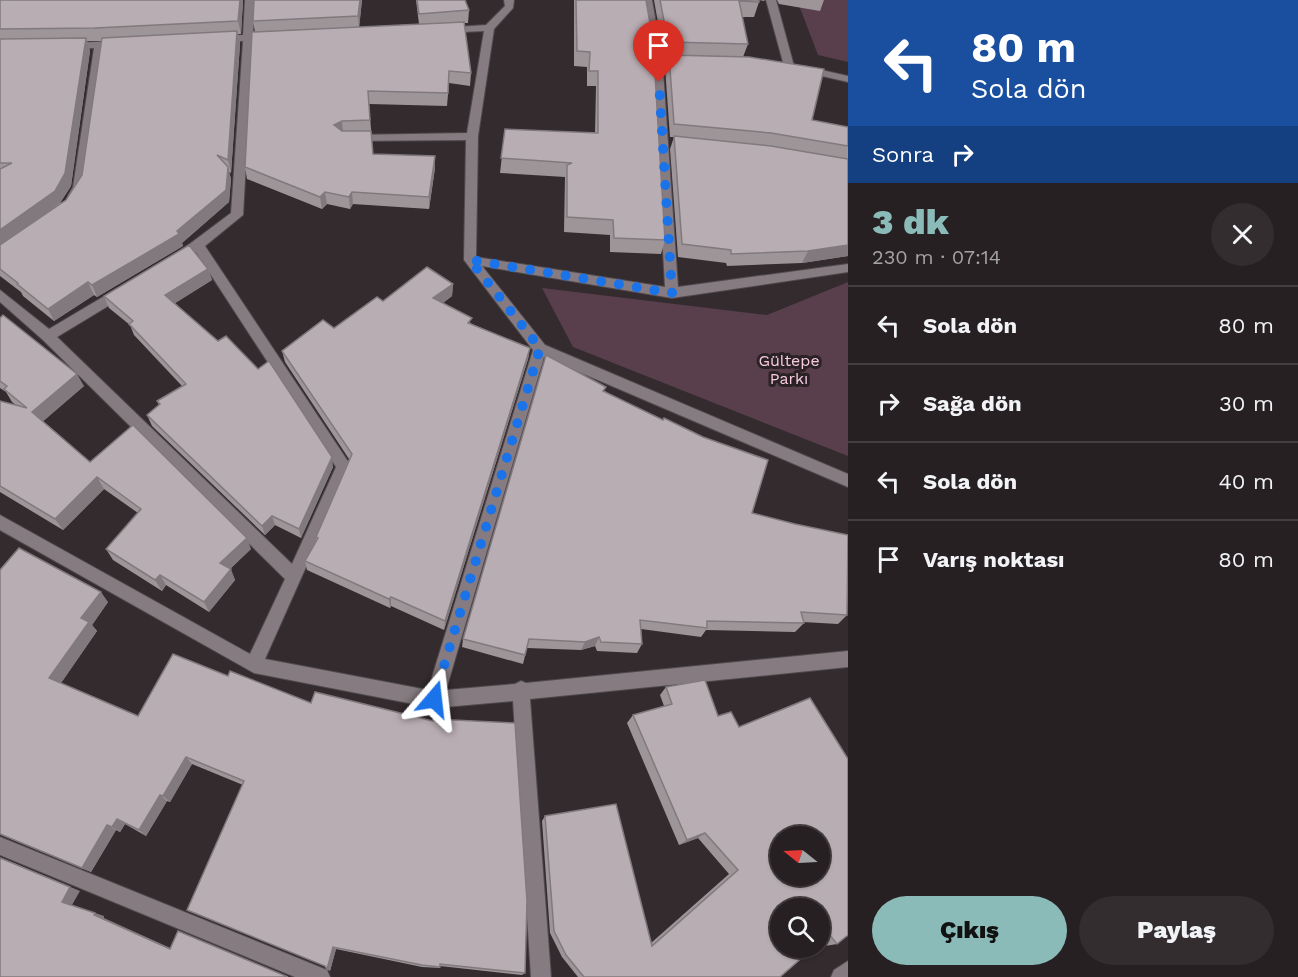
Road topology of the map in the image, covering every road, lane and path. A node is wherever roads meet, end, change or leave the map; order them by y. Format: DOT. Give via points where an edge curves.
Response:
graph roads {
  1 [pos="250,0"];
  2 [pos="647,0"];
  3 [pos="771,0"];
  4 [pos="507,2"];
  5 [pos="489,28"];
  6 [pos="432,31"];
  7 [pos="281,36"];
  8 [pos="247,37"];
  9 [pos="213,39"];
  10 [pos="133,44"];
  11 [pos="99,45"];
  12 [pos="55,46"];
  13 [pos="777,66"];
  14 [pos="789,66"];
  15 [pos="848,79"];
  16 [pos="471,136"];
  17 [pos="343,138"];
  18 [pos="66,208"];
  19 [pos="198,245"];
  20 [pos="470,260"];
  21 [pos="168,263"];
  22 [pos="848,268"];
  23 [pos="138,281"];
  24 [pos="672,293"];
  25 [pos="0,295"];
  26 [pos="48,336"];
  27 [pos="540,348"];
  28 [pos="848,481"];
  29 [pos="0,522"];
  30 [pos="294,577"];
  31 [pos="848,659"];
  32 [pos="254,664"];
  33 [pos="521,689"];
  34 [pos="434,699"];
  35 [pos="0,846"];
  36 [pos="848,971"];
  37 [pos="320,977"];
  38 [pos="541,977"];
  39 [pos="841,977"];
  1 -- 8 [label="street"];
  2 -- 24 [label="street" via="663,62"];
  3 -- 14 [label="street"];
  4 -- 5 [label="street"];
  5 -- 6 [label="street"];
  5 -- 16 [label="street"];
  7 -- 8 [label="street"];
  8 -- 9 [label="street"];
  8 -- 19 [label="street" via="237,215"];
  10 -- 11 [label="street"];
  11 -- 12 [label="street"];
  11 -- 18 [label="street" via="79,187"];
  13 -- 14 [label="street"];
  14 -- 15 [label="street"];
  16 -- 17 [label="street"];
  16 -- 20 [label="street"];
  19 -- 21 [label="street"];
  19 -- 30 [label="street" via="344,466"];
  20 -- 24 [label="street"];
  20 -- 27 [label="street"];
  22 -- 24 [label="street"];
  23 -- 26 [label="street"];
  25 -- 26 [label="street"];
  26 -- 30 [label="street"];
  27 -- 28 [label="street"];
  27 -- 34 [label="street"];
  29 -- 32 [label="street"];
  30 -- 32 [label="street"];
  31 -- 33 [label="street"];
  32 -- 34 [label="street"];
  33 -- 34 [label="street"];
  33 -- 38 [label="street"];
  35 -- 37 [label="street"];
  36 -- 39 [label="street"];
}
